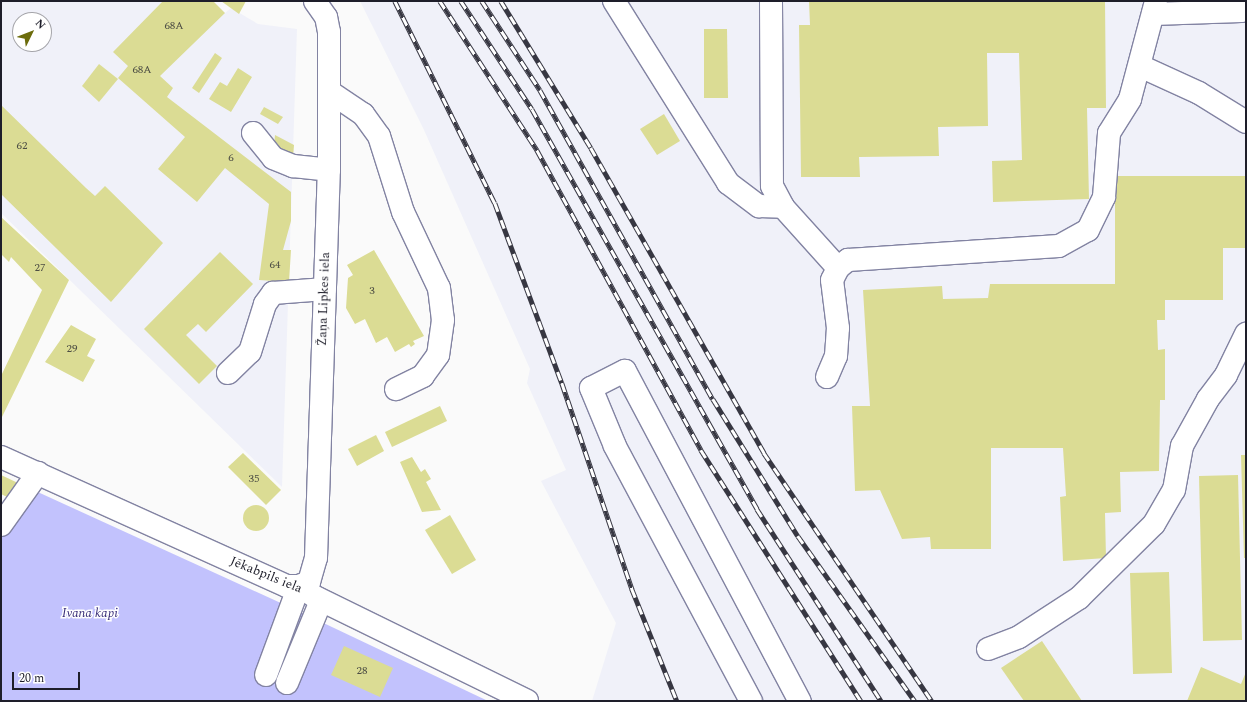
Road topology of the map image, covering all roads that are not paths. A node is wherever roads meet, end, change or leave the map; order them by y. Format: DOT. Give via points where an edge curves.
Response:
graph roads {
  1 [pos="614,1"];
  2 [pos="771,1"];
  3 [pos="318,2"];
  4 [pos="1246,5"];
  5 [pos="1154,7"];
  6 [pos="1140,66"];
  7 [pos="330,92"];
  8 [pos="1246,122"];
  9 [pos="253,133"];
  10 [pos="329,170"];
  11 [pos="783,207"];
  12 [pos="838,268"];
  13 [pos="325,289"];
  14 [pos="1246,334"];
  15 [pos="228,373"];
  16 [pos="827,377"];
  17 [pos="396,389"];
  18 [pos="1,457"];
  19 [pos="38,473"];
  20 [pos="1,525"];
  21 [pos="299,586"];
  22 [pos="322,600"];
  23 [pos="988,649"];
  24 [pos="266,675"];
  25 [pos="287,683"];
  26 [pos="527,701"];
  27 [pos="751,701"];
  28 [pos="800,701"];
  1 -- 11 [label="street" via="728,183 759,206"];
  2 -- 11 [label="street" via="772,186"];
  3 -- 7 [label="street, Žaņa Lipkes iela" via="329,32"];
  4 -- 5 [label="street" via="1241,11"];
  5 -- 6 [label="street"];
  6 -- 8 [label="street" via="1199,93"];
  6 -- 12 [label="street" via="1130,99 1109,133 1104,197 1088,230 1059,246 869,256 848,260"];
  7 -- 10 [label="street, Žaņa Lipkes iela"];
  7 -- 17 [label="street" via="363,114 379,136 403,212 439,288 443,320 438,355 423,376"];
  9 -- 10 [label="street" via="273,158 293,166"];
  10 -- 13 [label="street, Žaņa Lipkes iela"];
  11 -- 12 [label="street"];
  12 -- 16 [label="street" via="832,280 838,328 836,356"];
  13 -- 15 [label="street" via="273,293 265,304 250,352"];
  13 -- 21 [label="street, Žaņa Lipkes iela" via="316,558 309,582"];
  14 -- 23 [label="street" via="1226,375 1208,399 1182,446 1174,490 1154,524 1079,598 1019,636"];
  18 -- 19 [label="street, Jēkabpils iela"];
  19 -- 20 [label="street"];
  19 -- 21 [label="street, Jēkabpils iela" via="287,586"];
  21 -- 22 [label="street, Jēkabpils iela"];
  21 -- 24 [label="street"];
  22 -- 25 [label="street"];
  22 -- 26 [label="street, Jēkabpils iela"];
  27 -- 28 [label="street" via="615,446 591,388 625,371"];
}
